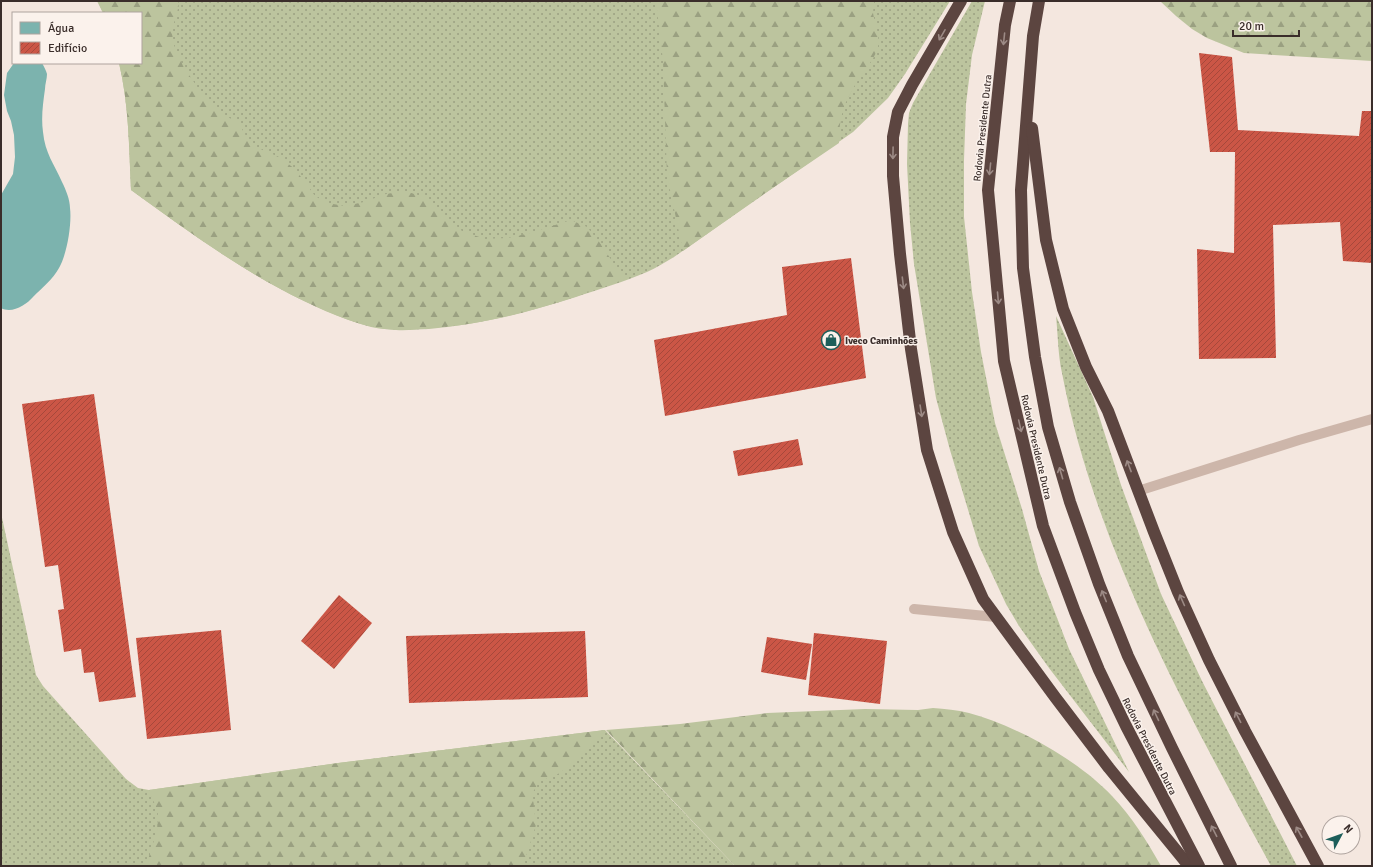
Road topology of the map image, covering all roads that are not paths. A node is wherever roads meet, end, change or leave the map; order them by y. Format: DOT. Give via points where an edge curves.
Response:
graph roads {
  1 [pos="961,1"];
  2 [pos="1010,1"];
  3 [pos="1039,1"];
  4 [pos="1028,102"];
  5 [pos="1372,419"];
  6 [pos="1138,491"];
  7 [pos="914,609"];
  8 [pos="996,617"];
  9 [pos="1189,866"];
  10 [pos="1200,866"];
  11 [pos="1231,866"];
  12 [pos="1318,866"];
  1 -- 8 [label="highway, one-way" via="898,112 893,137 893,176 911,349 927,450 953,532 983,599"];
  2 -- 10 [label="highway, Rodovia Presidente Dutra, one-way" via="1005,26 988,190 1004,361 1044,526 1075,612 1122,719"];
  3 -- 4 [label="highway, Rodovia Presidente Dutra" via="1033,36"];
  6 -- 4 [label="highway, one-way" via="1108,411 1086,367 1063,309 1046,240"];
  11 -- 4 [label="highway, Rodovia Presidente Dutra, one-way" via="1128,656 1072,510 1048,427 1023,268 1021,190"];
  5 -- 6 [label="lane"];
  12 -- 6 [label="highway, one-way" via="1248,738 1209,660 1175,585"];
  7 -- 8 [label="lane"];
  8 -- 9 [label="highway" via="1109,768"];
}
